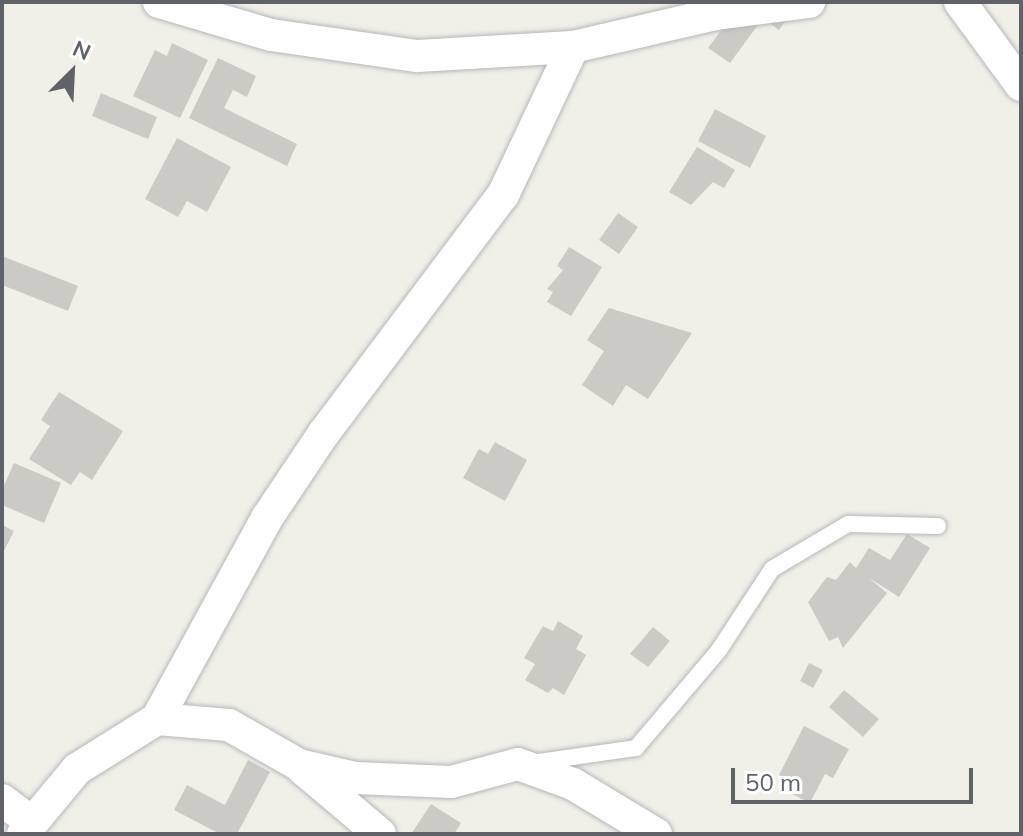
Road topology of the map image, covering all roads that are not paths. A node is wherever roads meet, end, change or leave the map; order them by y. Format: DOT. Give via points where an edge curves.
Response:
graph roads {
  1 [pos="159,2"];
  2 [pos="809,2"];
  3 [pos="960,2"];
  4 [pos="573,47"];
  5 [pos="1021,85"];
  6 [pos="938,526"];
  7 [pos="157,719"];
  8 [pos="518,764"];
  9 [pos="299,765"];
  10 [pos="2,800"];
  11 [pos="26,827"];
  12 [pos="380,834"];
  13 [pos="656,834"];
  1 -- 4 [label="street" via="336,48 433,56"];
  2 -- 4 [label="street" via="674,22"];
  3 -- 5 [label="street"];
  4 -- 7 [label="street" via="503,195 324,433 267,518"];
  6 -- 8 [label="lane" via="848,524 772,569 719,650 636,748"];
  7 -- 9 [label="street" via="229,725"];
  7 -- 11 [label="street" via="77,769"];
  8 -- 9 [label="street" via="451,782 355,778"];
  8 -- 13 [label="street" via="573,784"];
  9 -- 12 [label="street"];
  10 -- 11 [label="street"];
}
